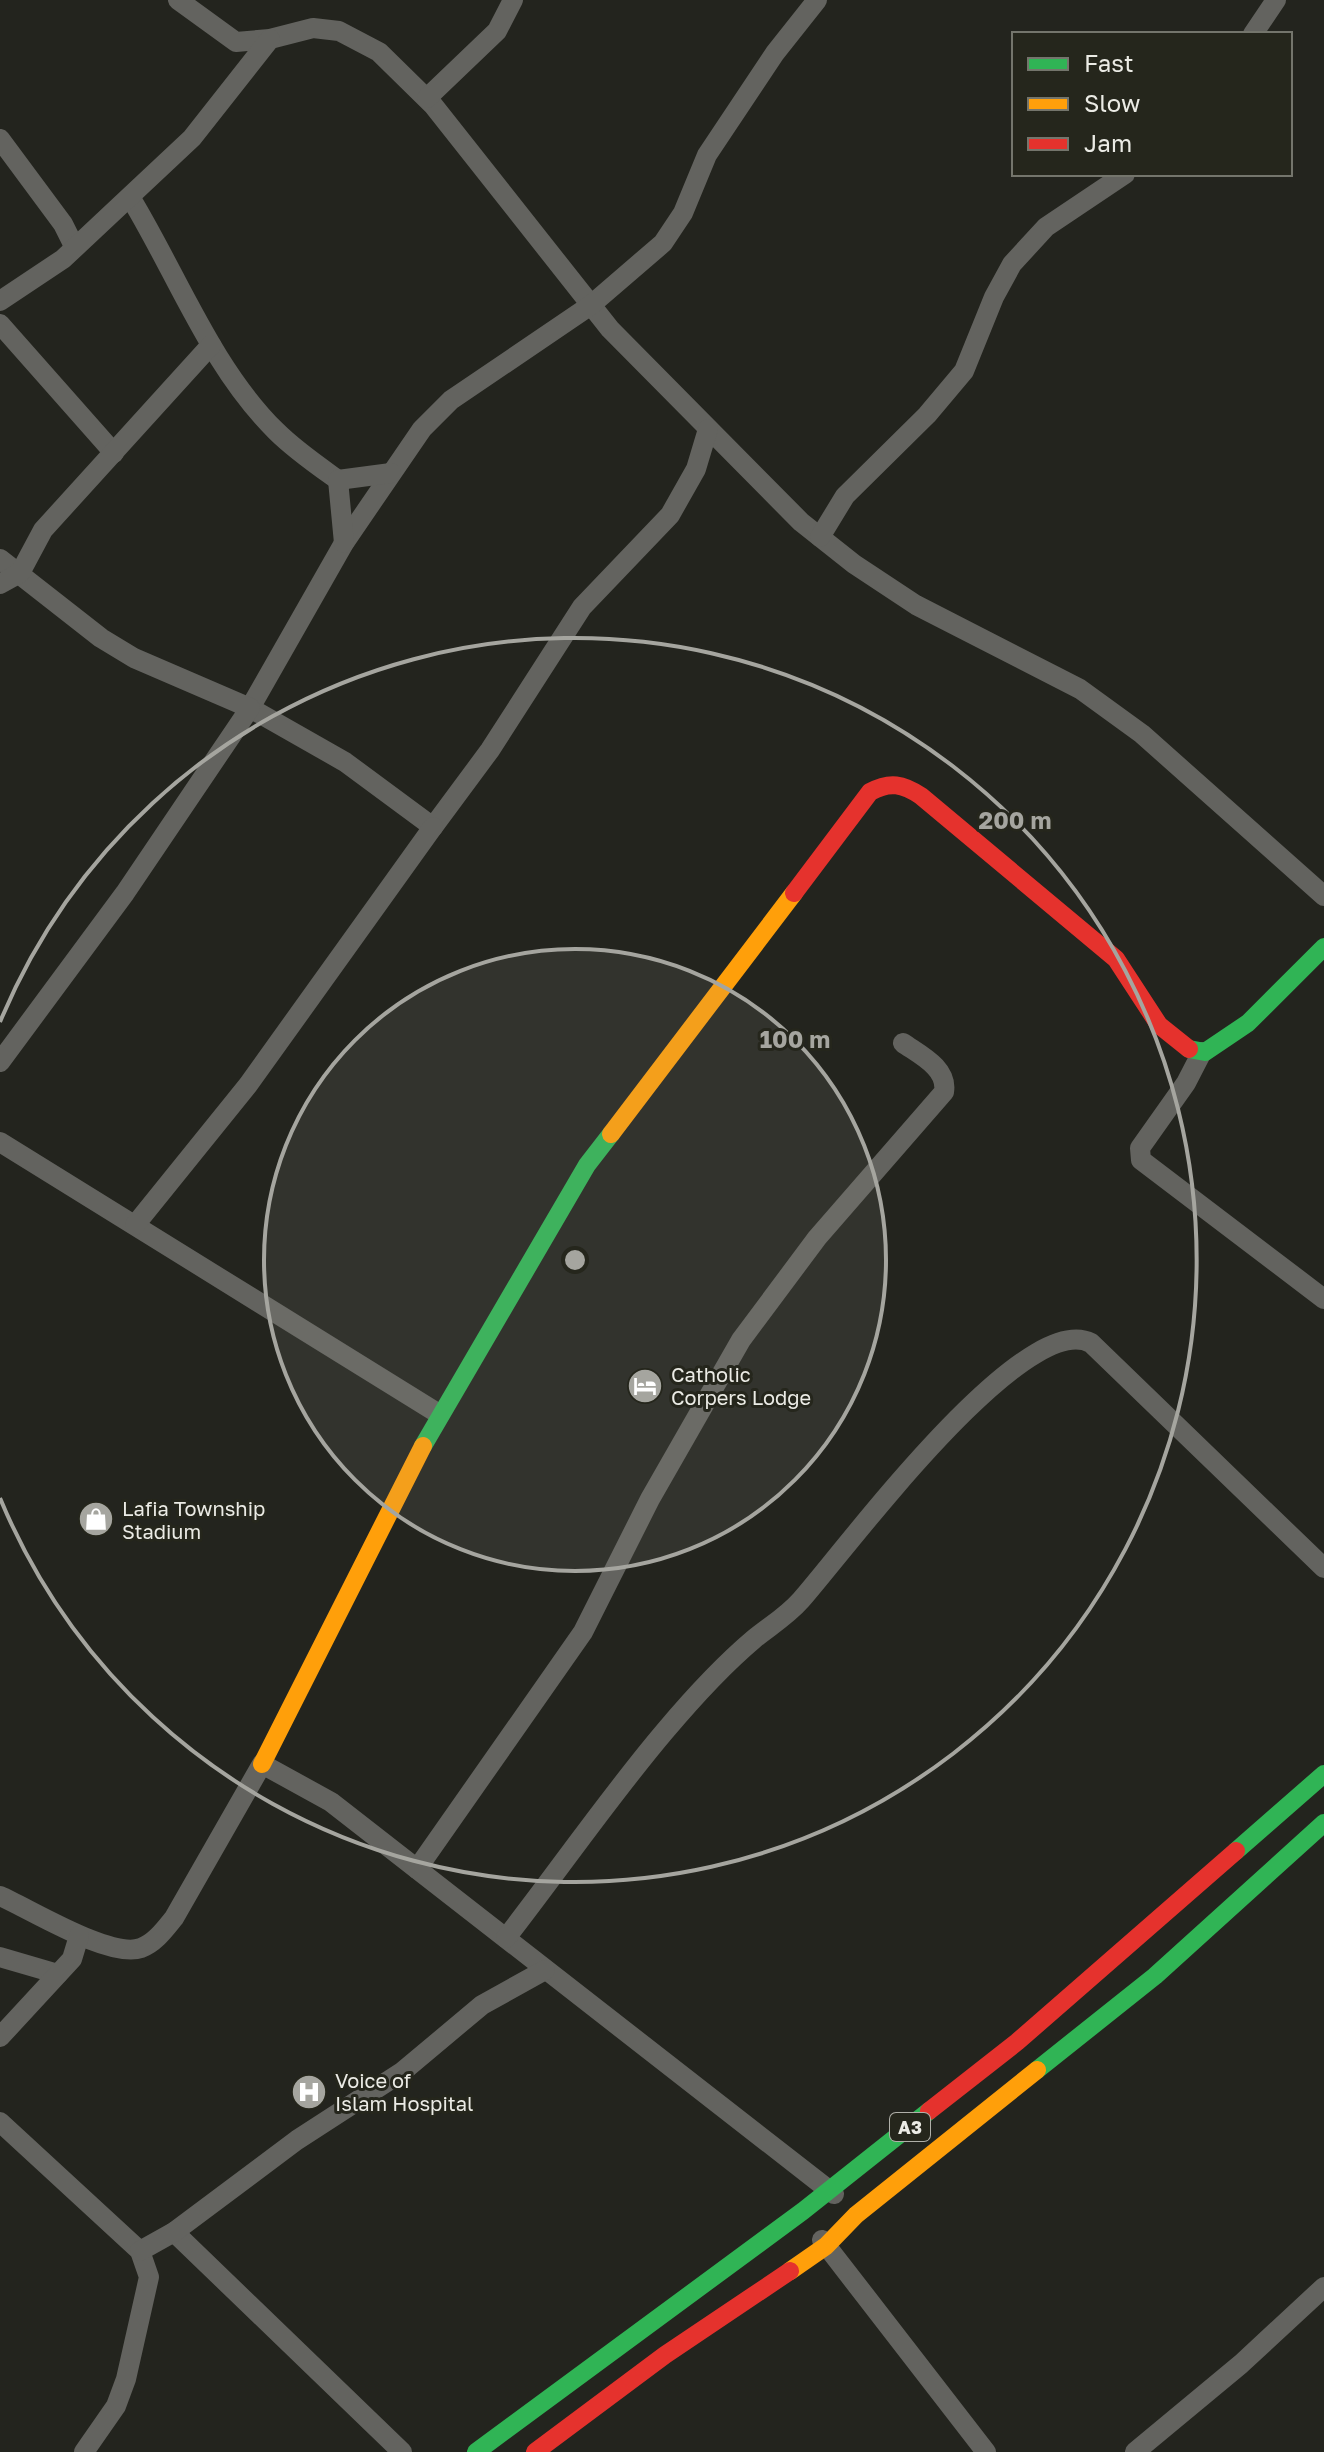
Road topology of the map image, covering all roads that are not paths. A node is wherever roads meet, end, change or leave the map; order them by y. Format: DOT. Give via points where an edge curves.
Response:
graph roads {
  1 [pos="178,0"];
  2 [pos="513,0"];
  3 [pos="1276,0"];
  4 [pos="809,3"];
  5 [pos="1254,32"];
  6 [pos="270,39"];
  7 [pos="427,98"];
  8 [pos="0,139"];
  9 [pos="1122,176"];
  10 [pos="130,197"];
  11 [pos="74,246"];
  12 [pos="0,301"];
  13 [pos="591,305"];
  14 [pos="0,324"];
  15 [pos="211,345"];
  16 [pos="708,429"];
  17 [pos="114,453"];
  18 [pos="391,473"];
  19 [pos="338,480"];
  20 [pos="820,537"];
  21 [pos="344,543"];
  22 [pos="0,559"];
  23 [pos="20,573"];
  24 [pos="0,584"];
  25 [pos="250,708"];
  26 [pos="433,827"];
  27 [pos="1324,896"];
  28 [pos="1324,947"];
  29 [pos="903,1043"];
  30 [pos="1202,1052"];
  31 [pos="0,1062"];
  32 [pos="0,1142"];
  33 [pos="135,1225"];
  34 [pos="1324,1299"];
  35 [pos="439,1414"];
  36 [pos="1324,1568"];
  37 [pos="262,1764"];
  38 [pos="1324,1774"];
  39 [pos="1324,1823"];
  40 [pos="417,1869"];
  41 [pos="0,1896"];
  42 [pos="79,1936"];
  43 [pos="506,1938"];
  44 [pos="0,1957"];
  45 [pos="545,1970"];
  46 [pos="58,1974"];
  47 [pos="0,2037"];
  48 [pos="0,2122"];
  49 [pos="829,2189"];
  50 [pos="803,2211"];
  51 [pos="856,2215"];
  52 [pos="174,2232"];
  53 [pos="826,2246"];
  54 [pos="140,2251"];
  55 [pos="1324,2287"];
  56 [pos="84,2452"];
  57 [pos="402,2452"];
  58 [pos="476,2452"];
  59 [pos="535,2452"];
  60 [pos="986,2452"];
  61 [pos="1135,2452"];
  1 -- 6 [label="street" via="230,40"];
  2 -- 7 [label="street" via="497,31"];
  3 -- 5 [label="street"];
  4 -- 13 [label="street" via="707,155 674,232"];
  6 -- 7 [label="street" via="313,28 339,31 379,52"];
  6 -- 10 [label="street" via="192,138"];
  7 -- 13 [label="street"];
  8 -- 11 [label="street"];
  9 -- 20 [label="street" via="1046,227 1012,264 964,371 845,496"];
  10 -- 11 [label="street"];
  10 -- 15 [label="street"];
  11 -- 12 [label="street"];
  13 -- 16 [label="street"];
  13 -- 18 [label="street" via="451,400"];
  14 -- 17 [label="street"];
  15 -- 17 [label="street"];
  15 -- 19 [label="street" via="274,430"];
  16 -- 20 [label="street"];
  16 -- 26 [label="street" via="696,469 670,515 582,607 490,750"];
  17 -- 23 [label="street" via="43,530"];
  18 -- 19 [label="street"];
  18 -- 21 [label="street"];
  19 -- 21 [label="street"];
  20 -- 27 [label="street" via="916,605 1080,689 1142,734"];
  21 -- 25 [label="street"];
  22 -- 23 [label="street"];
  23 -- 24 [label="street"];
  23 -- 25 [label="street" via="123,651"];
  25 -- 26 [label="street" via="345,762"];
  25 -- 31 [label="street" via="125,893"];
  26 -- 33 [label="street" via="248,1085"];
  28 -- 30 [label="main road" via="1231,1038"];
  29 -- 40 [label="street" via="937,1068 944,1077 944,1092 817,1238 741,1340 583,1632"];
  30 -- 34 [label="street" via="1140,1148 1141,1160"];
  30 -- 35 [label="main road" via="1169,1036 1150,1015 1128,970 1048,898 921,796 904,785 885,783 857,808 587,1165"];
  32 -- 33 [label="street"];
  33 -- 35 [label="street"];
  35 -- 37 [label="main road"];
  36 -- 43 [label="street" via="1091,1343 1080,1338 1064,1341 1031,1357 923,1454 801,1600 716,1676 664,1732"];
  37 -- 40 [label="street" via="331,1802"];
  37 -- 42 [label="street" via="158,1937 141,1948 125,1949"];
  38 -- 49 [label="main road, A3" via="1017,2042"];
  39 -- 51 [label="main road, A3" via="1155,1976"];
  40 -- 43 [label="street"];
  41 -- 42 [label="street"];
  42 -- 46 [label="street" via="72,1959"];
  43 -- 45 [label="street"];
  44 -- 46 [label="street"];
  45 -- 49 [label="street"];
  45 -- 52 [label="street" via="482,2005 402,2072 297,2140"];
  46 -- 47 [label="street"];
  48 -- 54 [label="street"];
  49 -- 50 [label="main road, A3"];
  49 -- 51 [label="street"];
  50 -- 53 [label="street"];
  50 -- 58 [label="main road, A3"];
  51 -- 53 [label="main road, A3"];
  52 -- 54 [label="street"];
  52 -- 57 [label="street"];
  53 -- 59 [label="main road, A3" via="665,2355"];
  53 -- 60 [label="street"];
  54 -- 56 [label="street" via="149,2277 126,2379 116,2406"];
  55 -- 61 [label="street"];
}
